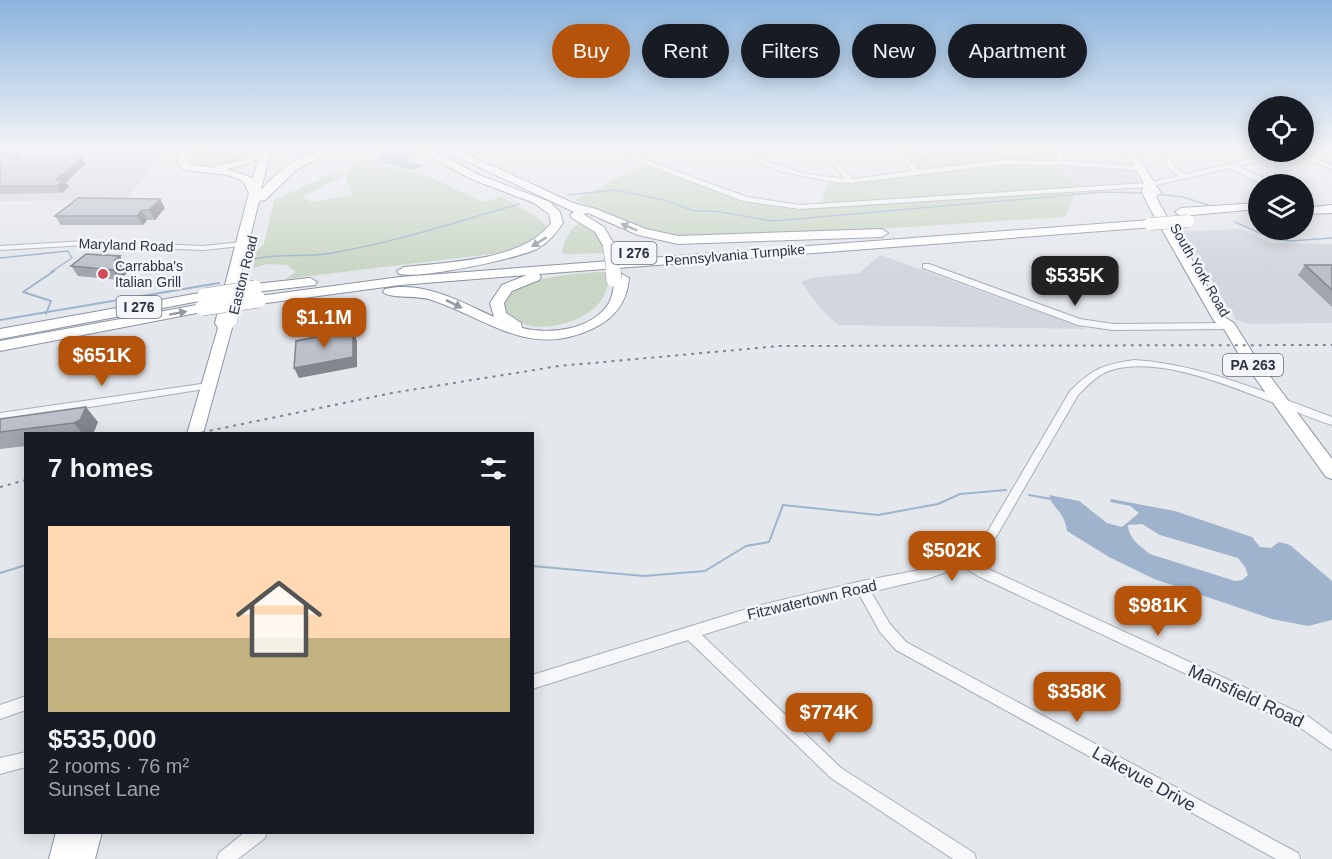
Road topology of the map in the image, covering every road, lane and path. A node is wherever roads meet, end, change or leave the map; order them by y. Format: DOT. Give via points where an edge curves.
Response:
graph roads {
  1 [pos="252,189"];
  2 [pos="260,189"];
  3 [pos="265,189"];
  4 [pos="506,189"];
  5 [pos="534,189"];
  6 [pos="719,189"];
  7 [pos="1146,189"];
  8 [pos="1169,189"];
  9 [pos="259,195"];
  10 [pos="538,201"];
  11 [pos="1332,201"];
  12 [pos="1314,202"];
  13 [pos="1152,203"];
  14 [pos="572,206"];
  15 [pos="1248,207"];
  16 [pos="1332,209"];
  17 [pos="1314,210"];
  18 [pos="1248,215"];
  19 [pos="1184,216"];
  20 [pos="895,232"];
  21 [pos="246,243"];
  22 [pos="613,246"];
  23 [pos="0,248"];
  24 [pos="633,263"];
  25 [pos="926,266"];
  26 [pos="374,276"];
  27 [pos="618,278"];
  28 [pos="257,294"];
  29 [pos="203,302"];
  30 [pos="1229,326"];
  31 [pos="0,334"];
  32 [pos="0,346"];
  33 [pos="208,386"];
  34 [pos="1280,401"];
  35 [pos="0,417"];
  36 [pos="1332,421"];
  37 [pos="196,432"];
  38 [pos="1332,472"];
  39 [pos="963,560"];
  40 [pos="862,587"];
  41 [pos="688,632"];
  42 [pos="534,681"];
  43 [pos="24,704"];
  44 [pos="0,712"];
  45 [pos="1332,743"];
  46 [pos="24,760"];
  47 [pos="0,766"];
  48 [pos="68,834"];
  49 [pos="88,834"];
  50 [pos="256,834"];
  51 [pos="62,859"];
  52 [pos="82,859"];
  53 [pos="225,859"];
  54 [pos="968,859"];
  55 [pos="1292,859"];
  1 -- 9 [label="highway"];
  2 -- 9 [label="highway, Easton Road"];
  3 -- 9 [label="highway"];
  4 -- 10 [label="highway"];
  5 -- 14 [label="highway"];
  6 -- 13 [label="street" via="746,199 800,207"];
  7 -- 13 [label="highway, South York Road / PA 263"];
  8 -- 13 [label="street"];
  9 -- 21 [label="highway, Easton Road"];
  10 -- 22 [label="highway" via="593,224"];
  10 -- 26 [label="highway, one-way" via="554,212 557,223 550,235 533,247 507,255"];
  11 -- 12 [label="highway"];
  13 -- 19 [label="highway, Pennsylvania Turnpike / I 276, bridge"];
  13 -- 20 [label="highway, Pennsylvania Turnpike / I 276"];
  13 -- 24 [label="highway, Pennsylvania Turnpike / I 276"];
  13 -- 30 [label="highway, South York Road / PA 263"];
  20 -- 14 [label="highway, one-way" via="678,240 642,232"];
  14 -- 22 [label="highway" via="602,222"];
  15 -- 19 [label="highway, Pennsylvania Turnpike / I 276"];
  16 -- 17 [label="highway"];
  18 -- 19 [label="highway, Pennsylvania Turnpike / I 276"];
  20 -- 26 [label="highway, Pennsylvania Turnpike / I 276"];
  21 -- 23 [label="street, Maryland Road" via="203,248 86,243"];
  21 -- 33 [label="highway, Easton Road" via="222,324 229,322"];
  22 -- 27 [label="highway, bridge"];
  24 -- 27 [label="highway" via="519,282 503,291 497,308 510,324 525,329 569,328 598,314 608,303"];
  24 -- 28 [label="highway, Pennsylvania Turnpike / I 276"];
  25 -- 30 [label="street" via="1077,322 1113,327"];
  26 -- 28 [label="highway, Pennsylvania Turnpike / I 276"];
  28 -- 27 [label="highway, one-way" via="416,292 444,299 512,331 541,337 574,332 599,320 618,301"];
  28 -- 29 [label="highway, Pennsylvania Turnpike / I 276, bridge"];
  29 -- 31 [label="highway, Pennsylvania Turnpike / I 276"];
  32 -- 29 [label="highway, Pennsylvania Turnpike / I 276, one-way"];
  30 -- 34 [label="highway, South York Road / PA 263"];
  33 -- 35 [label="street"];
  33 -- 37 [label="highway, Easton Road"];
  34 -- 36 [label="street, Fitzwatertown Road"];
  34 -- 38 [label="highway, South York Road / PA 263"];
  34 -- 39 [label="street, Fitzwatertown Road" via="1201,374 1156,365 1124,365 1088,377 1074,393 992,534"];
  39 -- 40 [label="street, Fitzwatertown Road" via="930,573"];
  39 -- 45 [label="street, Mansfield Road" via="1304,722"];
  40 -- 41 [label="street, Fitzwatertown Road"];
  40 -- 55 [label="street, Lakevue Drive" via="885,628 901,646"];
  41 -- 42 [label="street, Fitzwatertown Road"];
  41 -- 54 [label="street" via="836,772"];
  43 -- 44 [label="street"];
  46 -- 47 [label="street"];
  48 -- 51 [label="highway"];
  49 -- 52 [label="highway"];
  50 -- 53 [label="street"];
}
